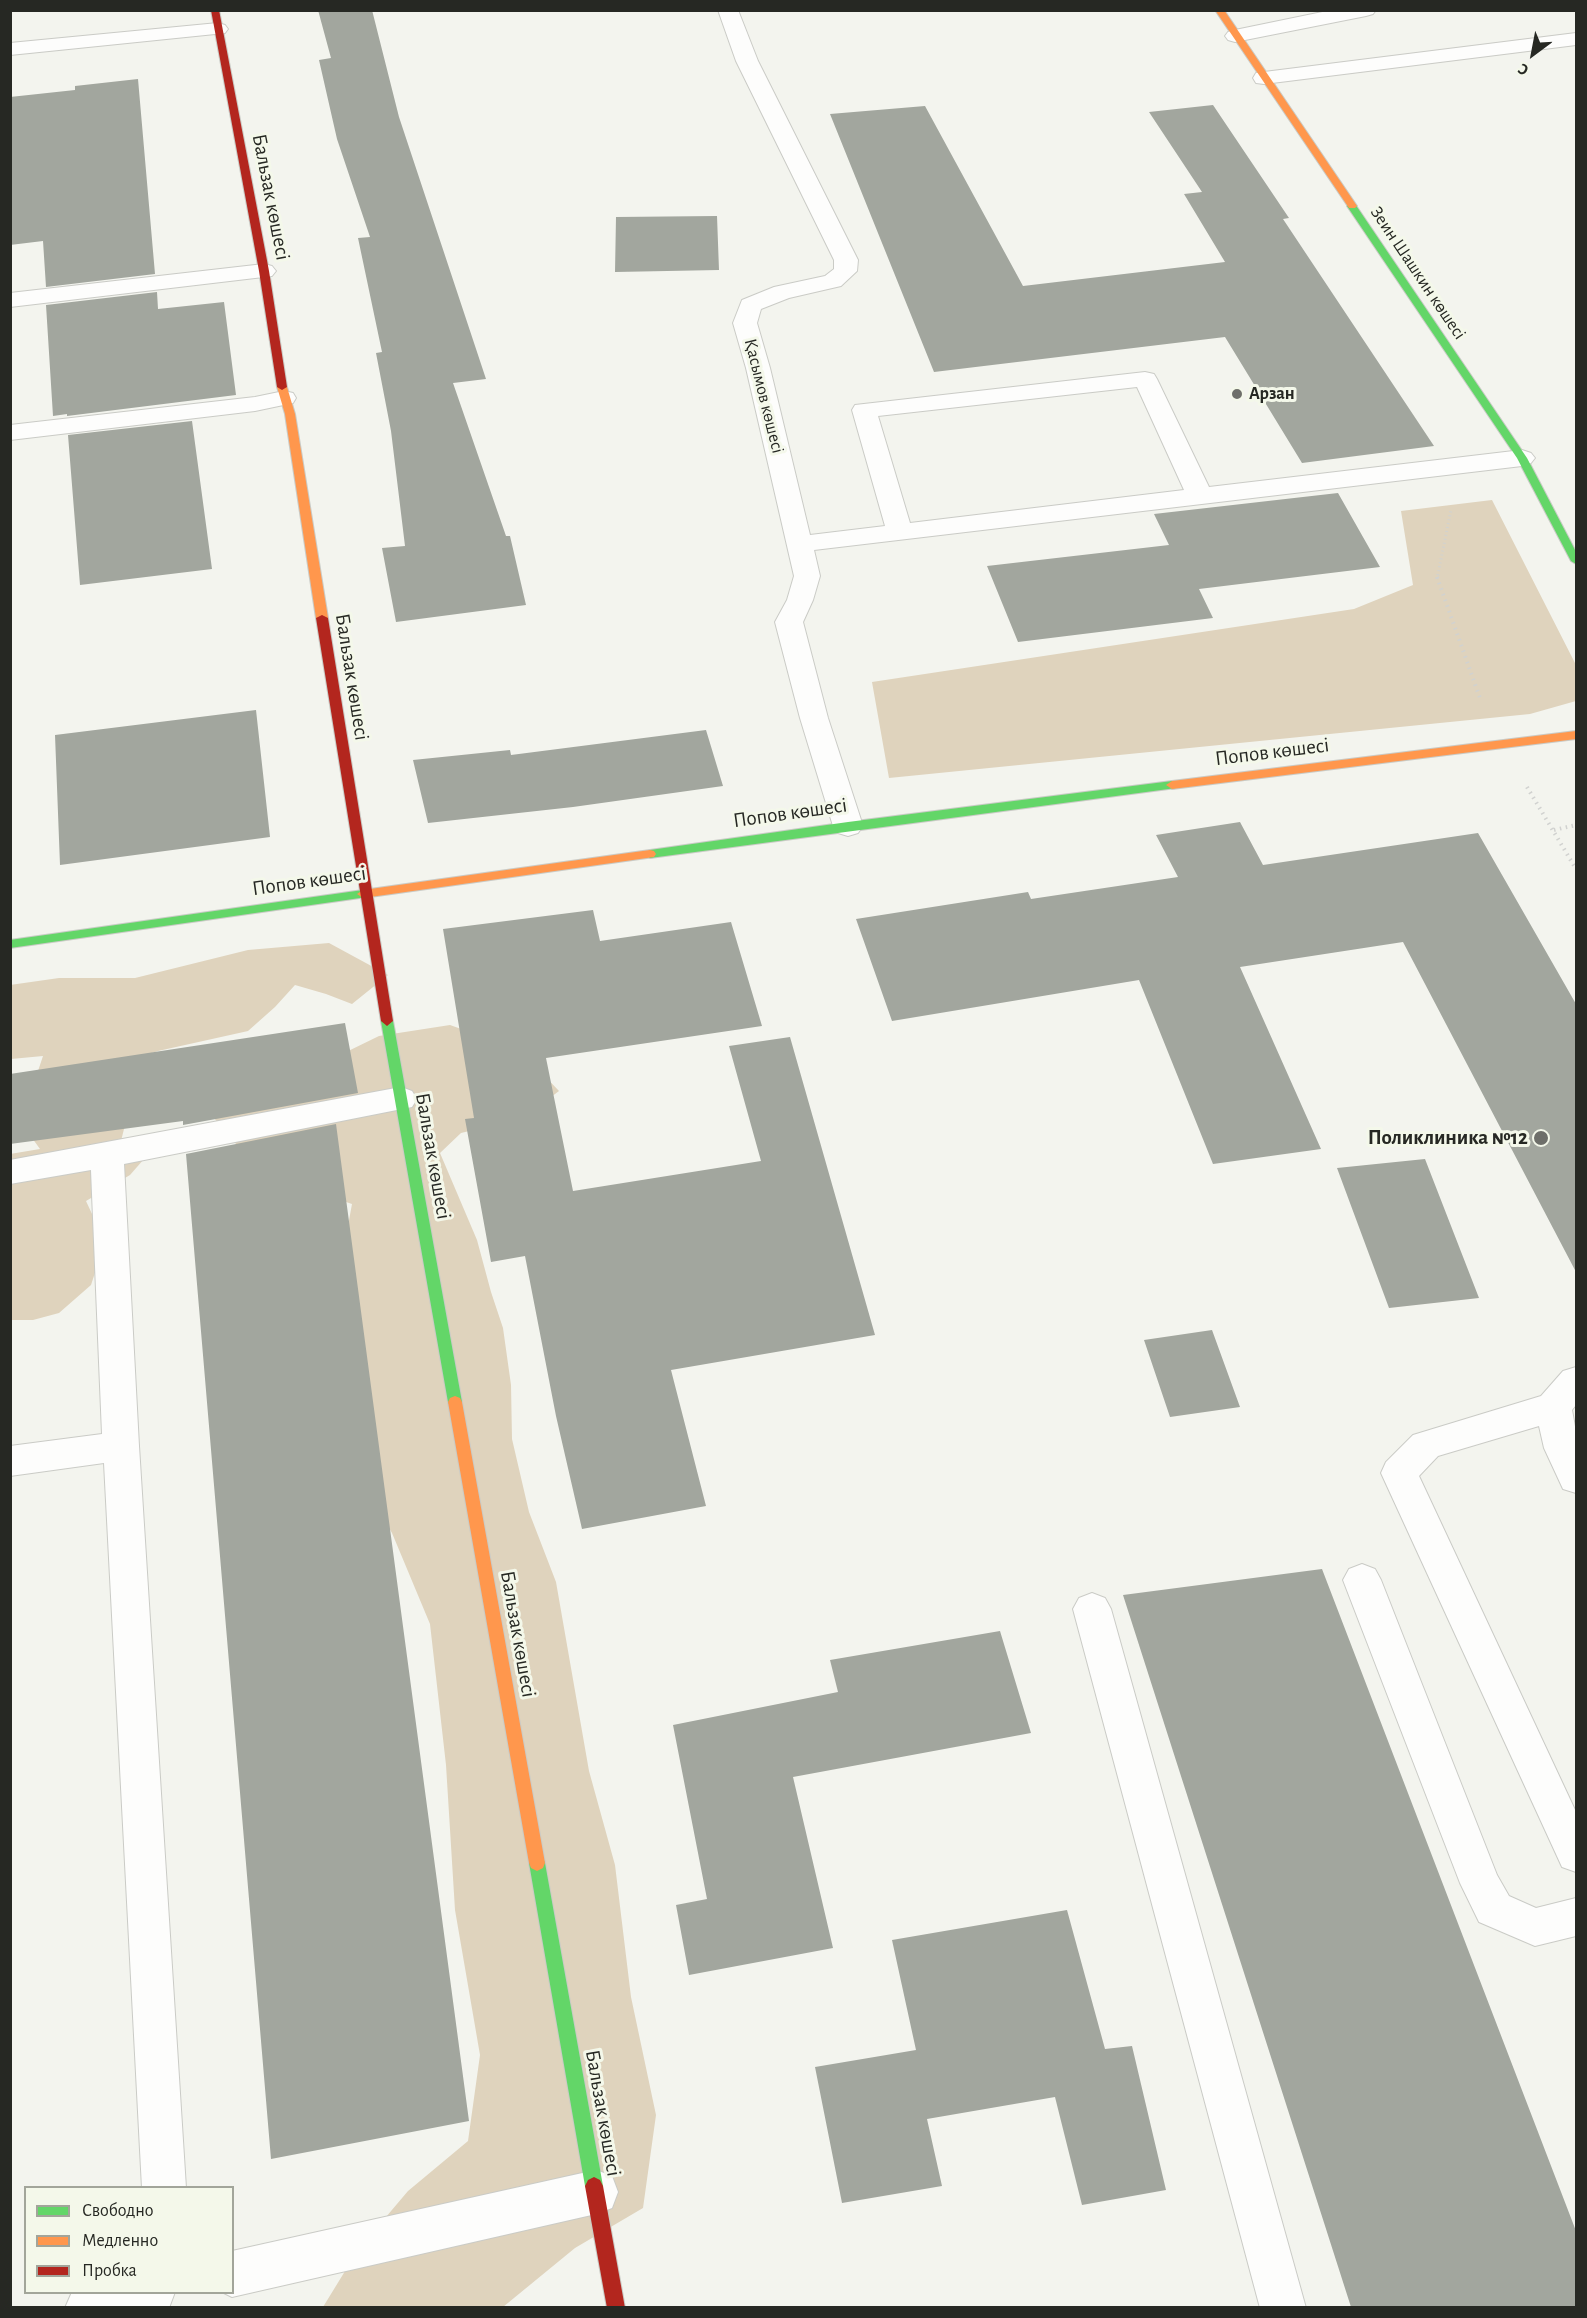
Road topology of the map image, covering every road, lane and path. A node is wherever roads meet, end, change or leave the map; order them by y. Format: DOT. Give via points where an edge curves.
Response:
graph roads {
  1 [pos="728,10"];
  2 [pos="1219,10"];
  3 [pos="1366,10"];
  4 [pos="217,20"];
  5 [pos="1235,36"];
  6 [pos="1576,39"];
  7 [pos="10,49"];
  8 [pos="1264,78"];
  9 [pos="264,271"];
  10 [pos="10,300"];
  11 [pos="284,398"];
  12 [pos="10,433"];
  13 [pos="1522,458"];
  14 [pos="1459,465"];
  15 [pos="1200,496"];
  16 [pos="900,533"];
  17 [pos="799,544"];
  18 [pos="1576,561"];
  19 [pos="1576,735"];
  20 [pos="1500,745"];
  21 [pos="1576,825"];
  22 [pos="848,826"];
  23 [pos="1554,830"];
  24 [pos="1576,869"];
  25 [pos="365,895"];
  26 [pos="10,944"];
  27 [pos="401,1100"];
  28 [pos="107,1155"];
  29 [pos="10,1172"];
  30 [pos="1565,1394"];
  31 [pos="121,1446"];
  32 [pos="10,1461"];
  33 [pos="1576,1478"];
  34 [pos="1362,1580"];
  35 [pos="1092,1609"];
  36 [pos="1576,1854"];
  37 [pos="1576,1917"];
  38 [pos="164,2186"];
  39 [pos="596,2192"];
  40 [pos="234,2274"];
  41 [pos="144,2294"];
  42 [pos="88,2307"];
  43 [pos="616,2307"];
  44 [pos="1282,2307"];
  1 -- 17 [label="lane, Қасымов көшесі" via="747,61 846,260 844,271 833,281 782,292 750,305 745,323"];
  2 -- 5 [label="street, Зеин Шашкин көшесі"];
  3 -- 5 [label="lane"];
  4 -- 7 [label="lane"];
  4 -- 9 [label="street, Бальзак көшесі"];
  5 -- 8 [label="street, Зеин Шашкин көшесі"];
  6 -- 8 [label="lane"];
  8 -- 13 [label="street, Зеин Шашкин көшесі"];
  9 -- 10 [label="lane"];
  9 -- 11 [label="street, Бальзак көшесі"];
  11 -- 12 [label="lane"];
  11 -- 25 [label="street, Бальзак көшесі" via="292,426"];
  13 -- 14 [label="lane"];
  13 -- 18 [label="street, Зеин Шашкин көшесі"];
  14 -- 15 [label="lane"];
  14 -- 20 [label="path" via="1437,579"];
  15 -- 16 [label="lane"];
  15 -- 16 [label="lane" via="1145,379 864,410"];
  16 -- 17 [label="lane"];
  17 -- 22 [label="lane, Қасымов көшесі" via="807,576 789,622"];
  19 -- 20 [label="street, Попов көшесі"];
  20 -- 22 [label="street, Попов көшесі"];
  20 -- 23 [label="path"];
  21 -- 23 [label="path"];
  22 -- 25 [label="street, Попов көшесі"];
  23 -- 24 [label="path"];
  25 -- 26 [label="street, Попов көшесі"];
  25 -- 27 [label="street, Бальзак көшесі"];
  27 -- 28 [label="lane"];
  27 -- 39 [label="street, Бальзак көшесі"];
  28 -- 29 [label="lane"];
  28 -- 31 [label="lane"];
  30 -- 33 [label="lane" via="1562,1448"];
  30 -- 36 [label="lane" via="1426,1445 1399,1473"];
  31 -- 32 [label="lane"];
  31 -- 38 [label="lane"];
  34 -- 37 [label="lane" via="1480,1883 1494,1909 1535,1928"];
  35 -- 44 [label="lane"];
  39 -- 40 [label="lane"];
  39 -- 43 [label="street, Бальзак көшесі"];
  41 -- 42 [label="lane"];
}
